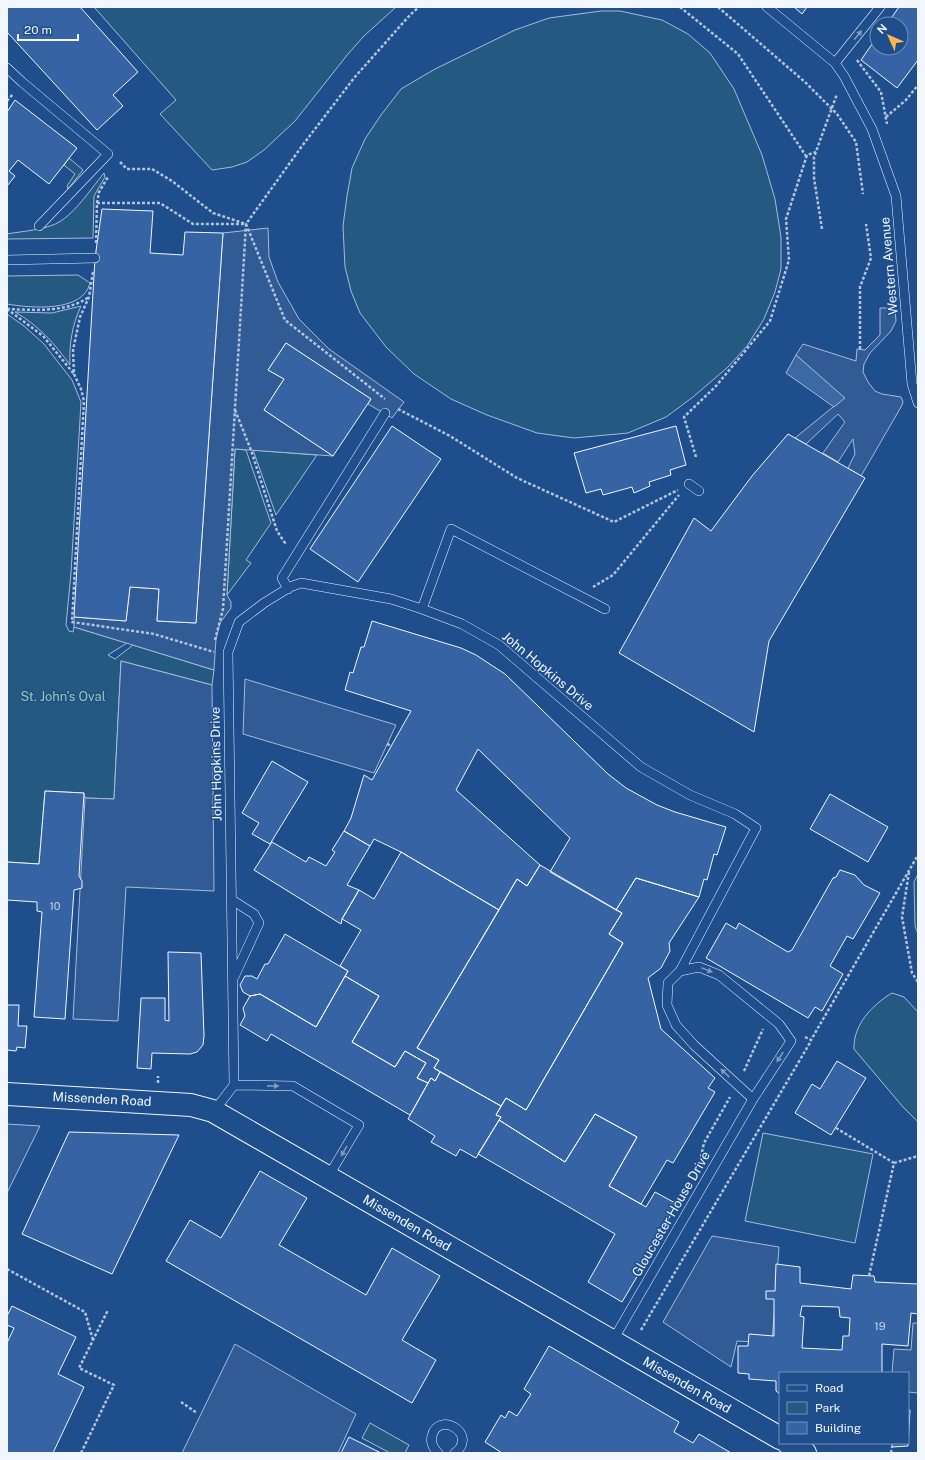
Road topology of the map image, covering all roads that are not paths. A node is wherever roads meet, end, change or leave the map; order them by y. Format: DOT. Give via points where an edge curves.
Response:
graph roads {
  1 [pos="767,7"];
  2 [pos="880,7"];
  3 [pos="835,63"];
  4 [pos="7,68"];
  5 [pos="40,226"];
  6 [pos="95,258"];
  7 [pos="7,260"];
  8 [pos="918,403"];
  9 [pos="385,414"];
  10 [pos="689,484"];
  11 [pos="699,491"];
  12 [pos="288,589"];
  13 [pos="605,608"];
  14 [pos="422,609"];
  15 [pos="232,900"];
  16 [pos="680,971"];
  17 [pos="233,979"];
  18 [pos="234,1085"];
  19 [pos="7,1094"];
  20 [pos="753,1099"];
  21 [pos="213,1111"];
  22 [pos="328,1177"];
  23 [pos="612,1342"];
  24 [pos="779,1437"];
  25 [pos="790,1444"];
  26 [pos="438,1453"];
  27 [pos="455,1453"];
  28 [pos="805,1453"];
  1 -- 3 [label="lane, Western Avenue"];
  3 -- 2 [label="lane, one-way"];
  3 -- 8 [label="lane, Western Avenue" via="872,129 896,196 912,384"];
  4 -- 5 [label="lane" via="108,154"];
  6 -- 7 [label="lane"];
  9 -- 12 [label="lane" via="282,578"];
  10 -- 11 [label="lane"];
  12 -- 14 [label="lane, John Hopkins Drive" via="301,583 391,599"];
  12 -- 15 [label="lane, John Hopkins Drive" via="239,622 228,652"];
  13 -- 14 [label="lane" via="451,529"];
  14 -- 16 [label="lane, John Hopkins Drive" via="462,624 500,645 641,767 690,796 735,814 756,828"];
  15 -- 17 [label="lane, John Hopkins Drive"];
  15 -- 17 [label="lane" via="254,914 259,923"];
  20 -- 16 [label="lane, one-way" via="676,1025 666,1006 668,983"];
  16 -- 20 [label="lane, Gloucester House Drive, one-way" via="699,967 719,975 779,1024 791,1041"];
  17 -- 18 [label="lane, John Hopkins Drive"];
  18 -- 21 [label="lane"];
  18 -- 22 [label="lane, one-way" via="292,1086 359,1124"];
  19 -- 21 [label="street, Missenden Road" via="191,1104"];
  20 -- 23 [label="lane, Gloucester House Drive"];
  21 -- 22 [label="street, Missenden Road"];
  22 -- 23 [label="street, Missenden Road"];
  23 -- 24 [label="street, Missenden Road"];
  25 -- 28 [label="street"];
  26 -- 27 [label="lane" via="431,1444 431,1437 436,1428 446,1424 455,1427 462,1435 461,1446"];
}
